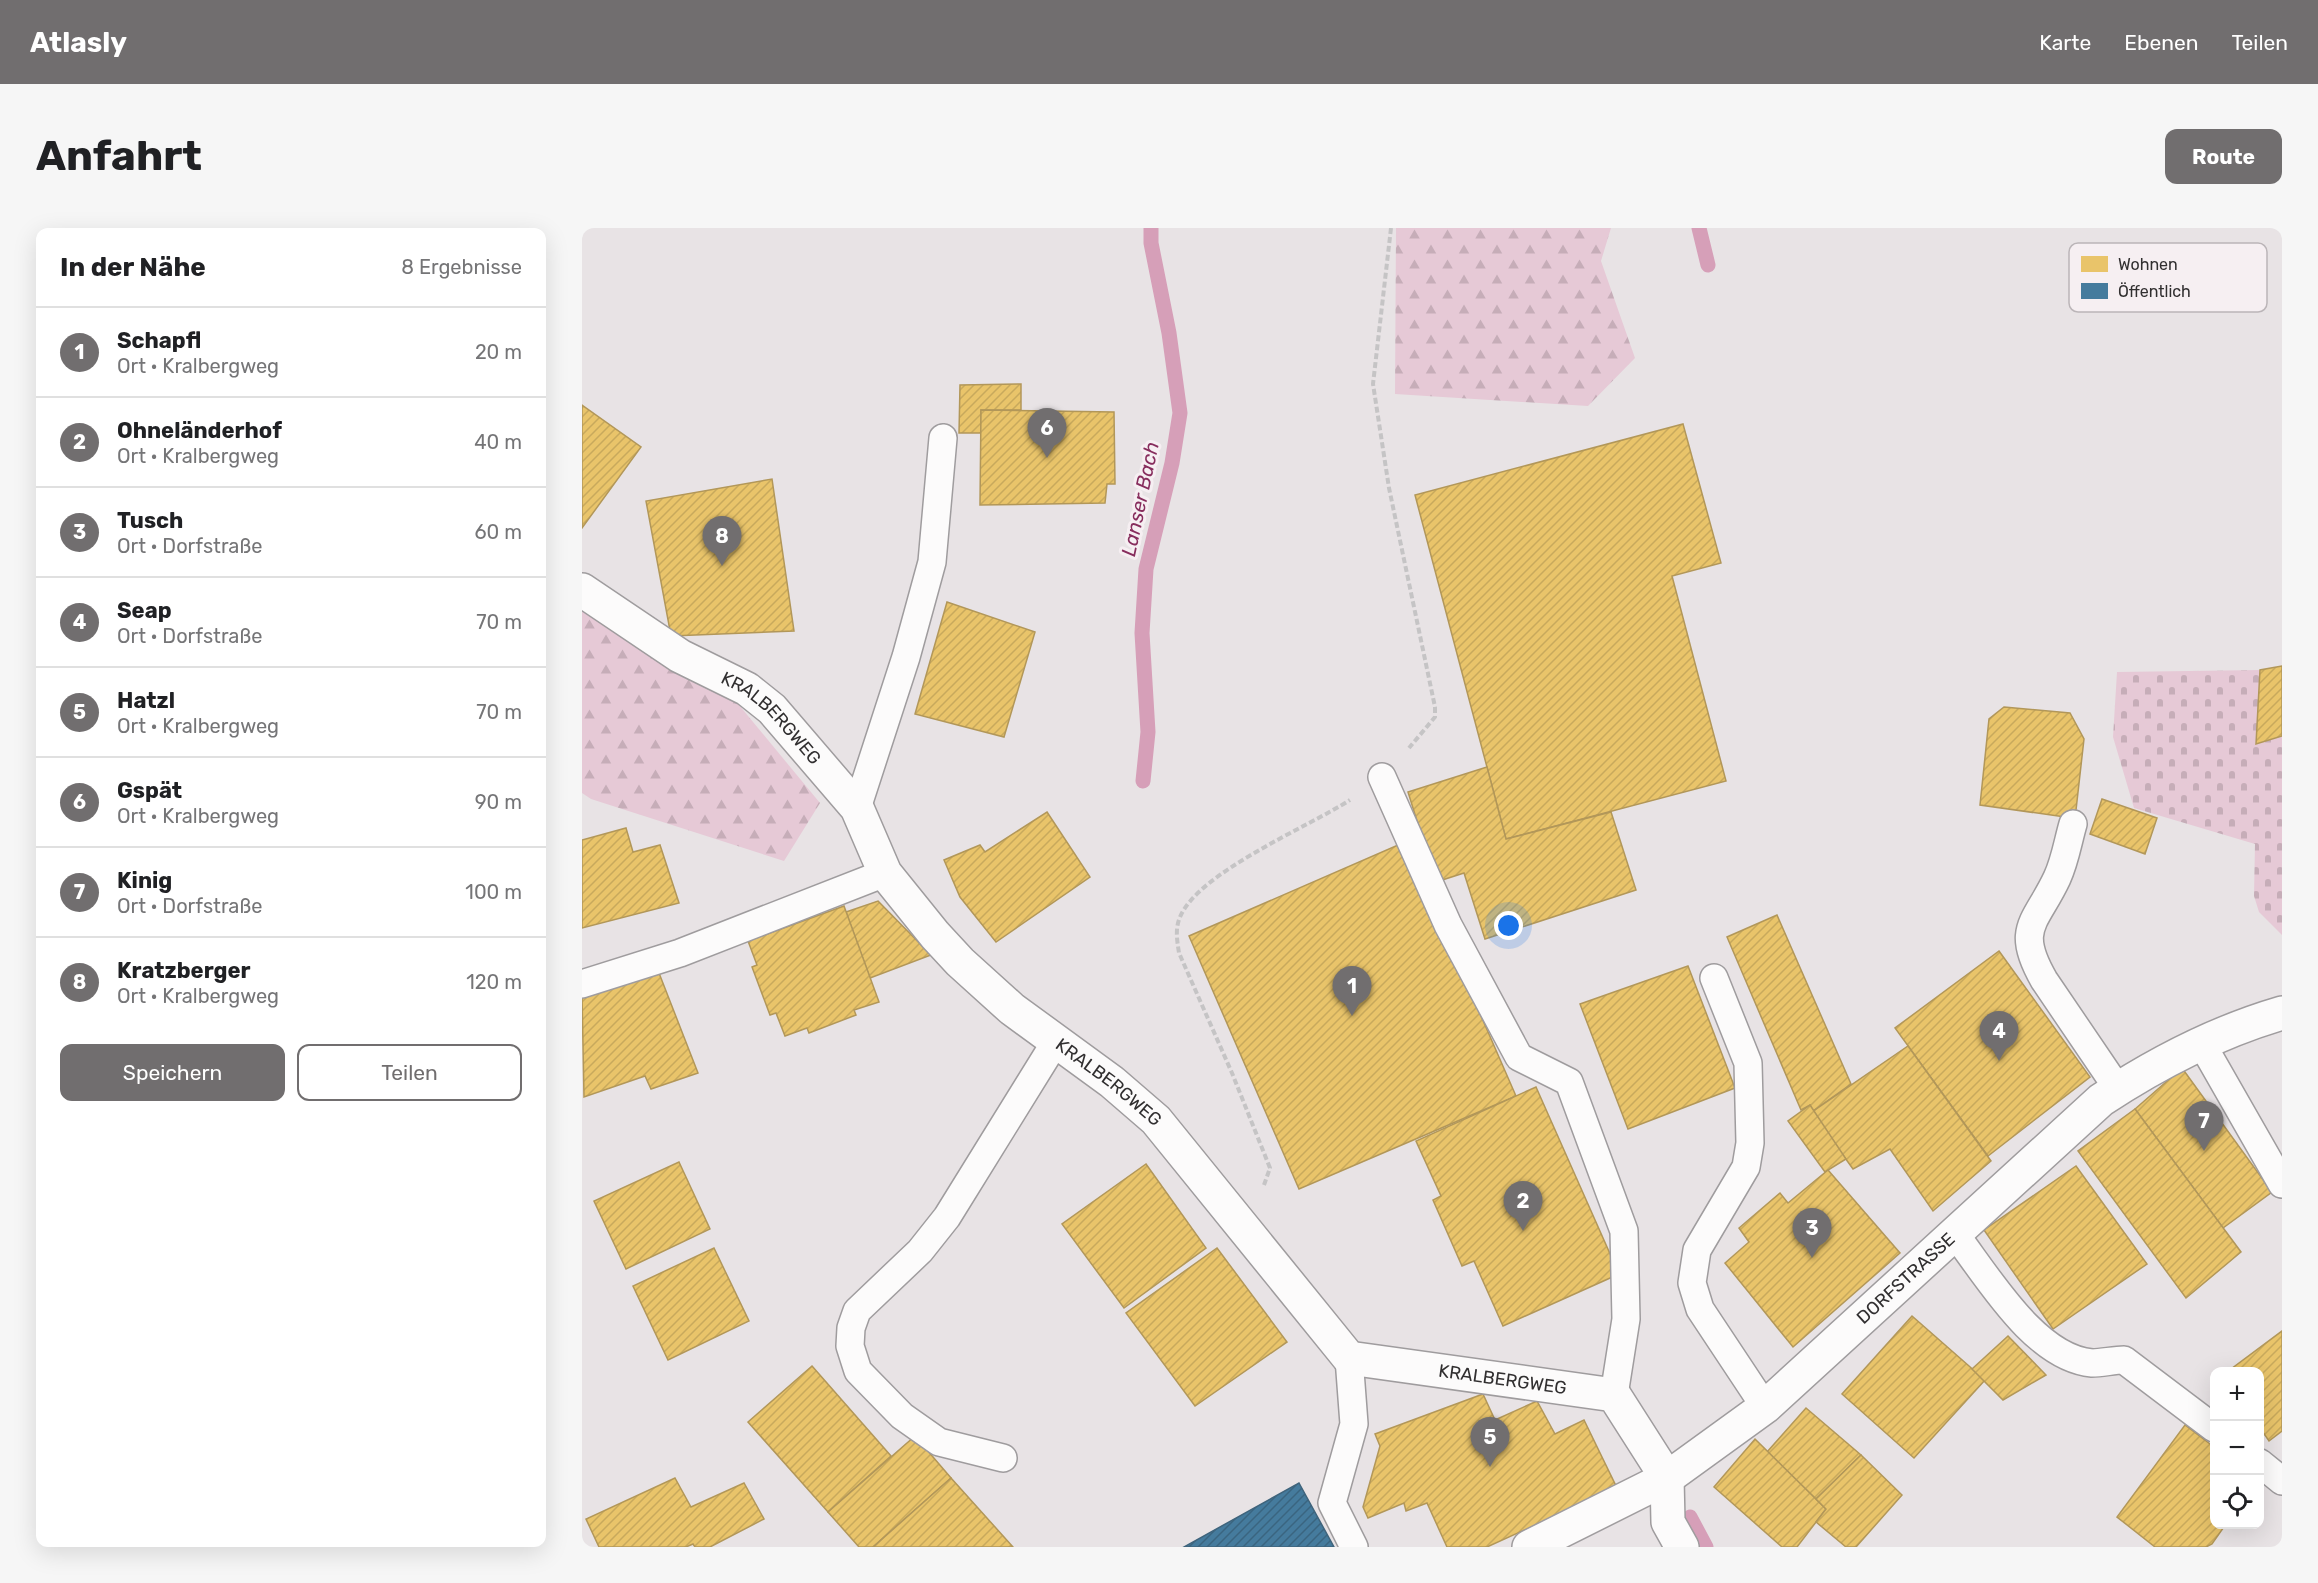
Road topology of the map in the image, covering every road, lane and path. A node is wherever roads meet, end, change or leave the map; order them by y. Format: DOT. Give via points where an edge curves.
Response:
graph roads {
  1 [pos="1391,228"];
  2 [pos="943,438"];
  3 [pos="582,590"];
  4 [pos="1382,777"];
  5 [pos="857,808"];
  6 [pos="2073,824"];
  7 [pos="885,873"];
  8 [pos="1714,978"];
  9 [pos="582,984"];
  10 [pos="2282,1014"];
  11 [pos="1056,1041"];
  12 [pos="2202,1044"];
  13 [pos="2118,1089"];
  14 [pos="2282,1184"];
  15 [pos="1955,1234"];
  16 [pos="1248,1236"];
  17 [pos="1349,1358"];
  18 [pos="1614,1395"];
  19 [pos="1765,1407"];
  20 [pos="2210,1425"];
  21 [pos="1003,1458"];
  22 [pos="2264,1467"];
  23 [pos="1667,1478"];
  24 [pos="2282,1481"];
  25 [pos="1353,1547"];
  26 [pos="1529,1547"];
  27 [pos="1682,1547"];
  1 -- 4 [label="path" via="1373,384 1389,488 1435,717"];
  2 -- 5 [label="lane" via="932,562"];
  3 -- 5 [label="street, KRALBERGWEG" via="680,656 761,699"];
  4 -- 16 [label="path" via="1347,802 1233,867 1193,898 1180,915 1176,933 1179,953 1270,1168"];
  4 -- 18 [label="lane" via="1448,925 1519,1057 1569,1082 1573,1092 1624,1231 1626,1319"];
  5 -- 7 [label="street, KRALBERGWEG"];
  6 -- 13 [label="lane" via="2058,876 2030,924 2028,942 2044,980"];
  7 -- 9 [label="lane" via="680,953"];
  7 -- 11 [label="street, KRALBERGWEG" via="960,962 1012,1009"];
  8 -- 19 [label="lane" via="1748,1063 1750,1143 1746,1167 1697,1250 1692,1283 1700,1310"];
  10 -- 12 [label="street, DORFSTRASSE" via="2244,1024"];
  11 -- 16 [label="street, KRALBERGWEG" via="1136,1100 1156,1120"];
  11 -- 21 [label="lane" via="947,1217 920,1251 857,1311 851,1328 850,1346 858,1371 902,1416 939,1442"];
  12 -- 13 [label="street, DORFSTRASSE"];
  12 -- 14 [label="lane"];
  13 -- 15 [label="street, DORFSTRASSE" via="2101,1100"];
  15 -- 19 [label="street, DORFSTRASSE"];
  15 -- 20 [label="lane" via="2040,1340 2075,1359 2094,1363 2124,1360"];
  16 -- 17 [label="street, KRALBERGWEG"];
  17 -- 18 [label="street, KRALBERGWEG"];
  17 -- 25 [label="lane" via="1354,1424 1332,1503"];
  18 -- 23 [label="street"];
  19 -- 23 [label="street, DORFSTRASSE"];
  22 -- 24 [label="lane"];
  23 -- 26 [label="street, DORFSTRASSE"];
  23 -- 27 [label="street" via="1668,1522"];
}
